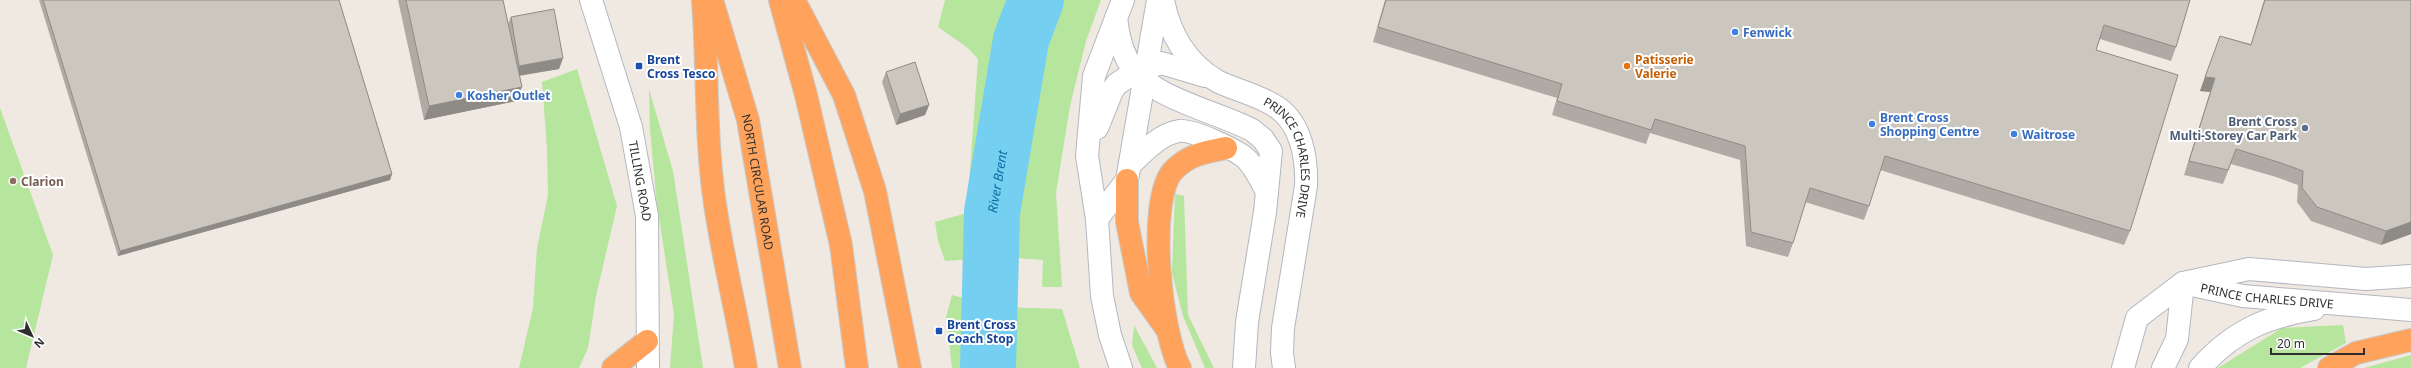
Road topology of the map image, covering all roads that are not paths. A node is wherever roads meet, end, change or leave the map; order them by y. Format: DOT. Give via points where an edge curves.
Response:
graph roads {
  1 [pos="591,0"];
  2 [pos="703,0"];
  3 [pos="712,0"];
  4 [pos="780,0"];
  5 [pos="794,0"];
  6 [pos="1158,0"];
  7 [pos="1163,0"];
  8 [pos="1119,9"];
  9 [pos="1141,73"];
  10 [pos="1217,81"];
  11 [pos="1226,148"];
  12 [pos="1087,156"];
  13 [pos="1128,173"];
  14 [pos="1267,192"];
  15 [pos="1097,219"];
  16 [pos="2411,276"];
  17 [pos="2183,283"];
  18 [pos="2341,305"];
  19 [pos="2411,310"];
  20 [pos="1168,331"];
  21 [pos="2411,340"];
  22 [pos="647,341"];
  23 [pos="614,368"];
  24 [pos="648,368"];
  25 [pos="746,368"];
  26 [pos="790,368"];
  27 [pos="857,368"];
  28 [pos="910,368"];
  29 [pos="1121,368"];
  30 [pos="1180,368"];
  31 [pos="1244,368"];
  32 [pos="1284,368"];
  33 [pos="2123,368"];
  34 [pos="2163,368"];
  35 [pos="2200,368"];
  36 [pos="2329,368"];
  1 -- 22 [label="street, TILLING ROAD" via="631,127 647,216"];
  2 -- 25 [label="highway" via="708,128 715,203"];
  3 -- 26 [label="highway, NORTH CIRCULAR ROAD" via="748,120"];
  4 -- 27 [label="highway" via="806,95 841,245"];
  5 -- 28 [label="highway" via="844,95 875,191"];
  6 -- 9 [label="street"];
  7 -- 10 [label="street, PRINCE CHARLES DRIVE" via="1172,32 1181,48 1192,62"];
  8 -- 9 [label="street" via="1120,40 1127,60"];
  8 -- 12 [label="street" via="1094,76"];
  9 -- 10 [label="street" via="1161,63"];
  9 -- 12 [label="street" via="1117,84 1112,91 1105,103"];
  9 -- 13 [label="street"];
  9 -- 14 [label="street" via="1159,91 1240,123 1263,139 1271,151"];
  10 -- 32 [label="street, PRINCE CHARLES DRIVE" via="1280,109 1294,127 1302,145 1307,167 1306,186 1283,328"];
  11 -- 13 [label="street" via="1194,131 1180,131 1155,143"];
  11 -- 14 [label="street" via="1244,156"];
  11 -- 20 [label="highway" via="1190,157 1172,173 1166,183 1160,215 1158,257"];
  12 -- 15 [label="street"];
  13 -- 15 [label="street"];
  13 -- 20 [label="highway" via="1127,222 1141,293"];
  14 -- 31 [label="street" via="1248,315"];
  15 -- 29 [label="street" via="1102,296"];
  16 -- 17 [label="street" via="2366,279 2249,269"];
  17 -- 18 [label="street, PRINCE CHARLES DRIVE" via="2243,296"];
  17 -- 33 [label="street, PRINCE CHARLES DRIVE" via="2137,318"];
  17 -- 34 [label="street" via="2177,339"];
  18 -- 19 [label="street, PRINCE CHARLES DRIVE"];
  18 -- 35 [label="street, PRINCE CHARLES DRIVE" via="2284,314 2259,323 2235,335"];
  20 -- 30 [label="highway"];
  21 -- 36 [label="highway" via="2356,353"];
  22 -- 23 [label="highway"];
  22 -- 24 [label="street, TILLING ROAD"];
}
